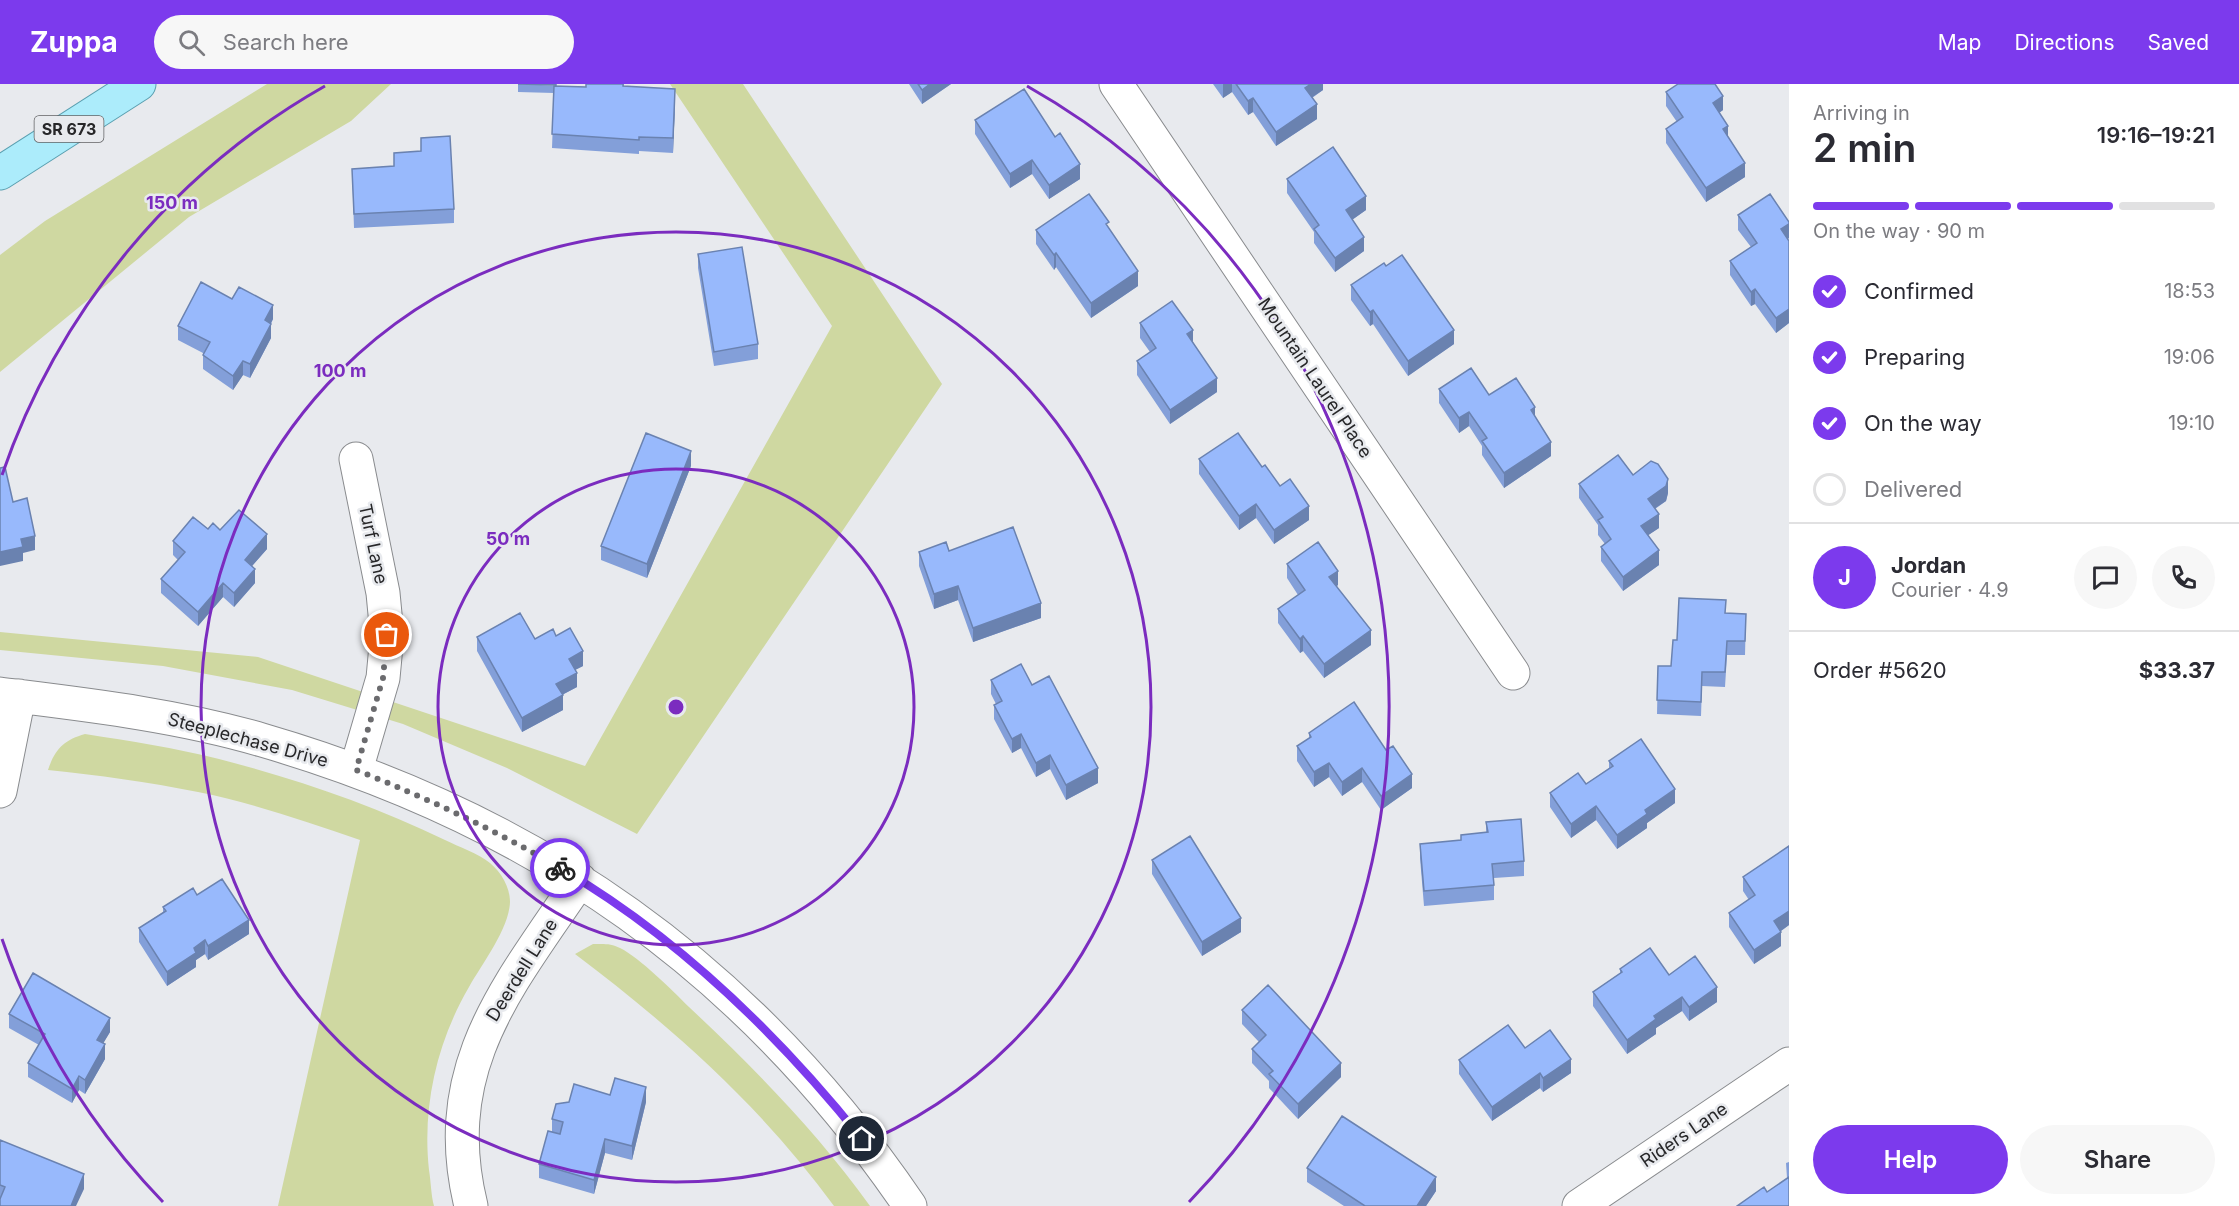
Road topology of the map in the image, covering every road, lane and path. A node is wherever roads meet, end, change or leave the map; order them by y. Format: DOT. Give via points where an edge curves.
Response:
graph roads {
  1 [pos="139,84"];
  2 [pos="1116,84"];
  3 [pos="0,173"];
  4 [pos="356,459"];
  5 [pos="1514,673"];
  6 [pos="9,695"];
  7 [pos="356,770"];
  8 [pos="0,790"];
  9 [pos="580,880"];
  10 [pos="1789,1065"];
  11 [pos="471,1206"];
  12 [pos="910,1206"];
  13 [pos="1579,1206"];
  1 -- 3 [label="main road, SR 673"];
  2 -- 5 [label="street, Mountain Laurel Place"];
  4 -- 7 [label="street, Turf Lane" via="383,593 387,635 383,678"];
  6 -- 7 [label="street, Steeplechase Drive" via="161,717 261,740"];
  6 -- 8 [label="street"];
  7 -- 9 [label="street, Steeplechase Drive" via="500,834"];
  9 -- 11 [label="street, Deerdell Lane" via="502,996 481,1040 467,1083 461,1130 464,1176"];
  9 -- 12 [label="street, Steeplechase Drive" via="654,931 751,1014 813,1079 876,1155"];
  10 -- 13 [label="street, Riders Lane"];
}
